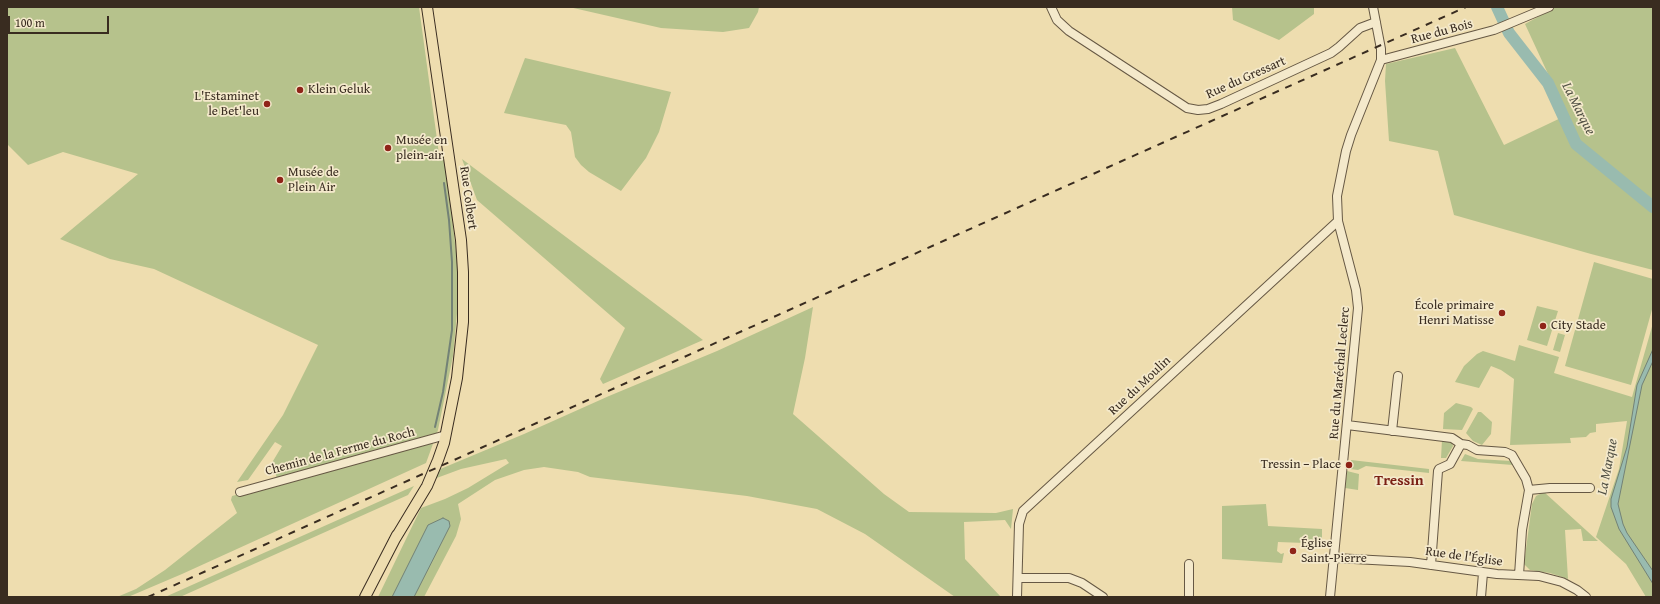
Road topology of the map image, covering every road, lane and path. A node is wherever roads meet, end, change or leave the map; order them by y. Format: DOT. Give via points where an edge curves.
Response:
graph roads {
  1 [pos="427,7"];
  2 [pos="1051,7"];
  3 [pos="1373,7"];
  4 [pos="1549,7"];
  5 [pos="1376,22"];
  6 [pos="1381,60"];
  7 [pos="1338,221"];
  8 [pos="1398,376"];
  9 [pos="1347,425"];
  10 [pos="1392,431"];
  11 [pos="443,436"];
  12 [pos="1461,444"];
  13 [pos="1590,488"];
  14 [pos="1529,490"];
  15 [pos="240,492"];
  16 [pos="1334,562"];
  17 [pos="1189,564"];
  18 [pos="1430,564"];
  19 [pos="1483,573"];
  20 [pos="1519,575"];
  21 [pos="1018,578"];
  22 [pos="365,597"];
  23 [pos="1017,597"];
  24 [pos="1102,597"];
  25 [pos="1189,597"];
  26 [pos="1330,597"];
  27 [pos="1481,597"];
  28 [pos="1586,597"];
  1 -- 11 [label="main road, Rue Colbert" via="463,261 463,322 459,361"];
  2 -- 5 [label="street, Rue du Gressart" via="1057,20 1069,31 1187,108 1198,110 1221,104 1331,53 1360,28"];
  3 -- 5 [label="street"];
  4 -- 6 [label="street, Rue du Bois" via="1498,28"];
  5 -- 6 [label="street"];
  6 -- 7 [label="street, Rue du Maréchal Leclerc" via="1356,118 1346,151 1337,190"];
  7 -- 9 [label="street, Rue du Maréchal Leclerc" via="1358,301"];
  7 -- 21 [label="street, Rue du Moulin" via="1023,511 1019,520"];
  8 -- 10 [label="street"];
  9 -- 10 [label="street"];
  9 -- 16 [label="street, Rue du Maréchal Leclerc"];
  10 -- 12 [label="street" via="1452,438"];
  11 -- 15 [label="street, Chemin de la Ferme du Roch"];
  11 -- 22 [label="main road, Rue Colbert"];
  12 -- 14 [label="street" via="1482,451 1505,452 1512,455 1526,479"];
  12 -- 18 [label="street" via="1450,464 1438,471"];
  13 -- 14 [label="street"];
  14 -- 20 [label="street" via="1522,530"];
  16 -- 18 [label="street, Rue de l'Église" via="1365,559"];
  16 -- 26 [label="street, Rue du Maréchal Leclerc"];
  17 -- 25 [label="street"];
  18 -- 19 [label="street, Rue de l'Église"];
  19 -- 20 [label="street, Rue de l'Église"];
  19 -- 27 [label="street"];
  20 -- 28 [label="street, Rue de l'Église" via="1556,580"];
  21 -- 23 [label="street, Rue du Moulin"];
  21 -- 24 [label="street" via="1069,578 1082,582"];
}
